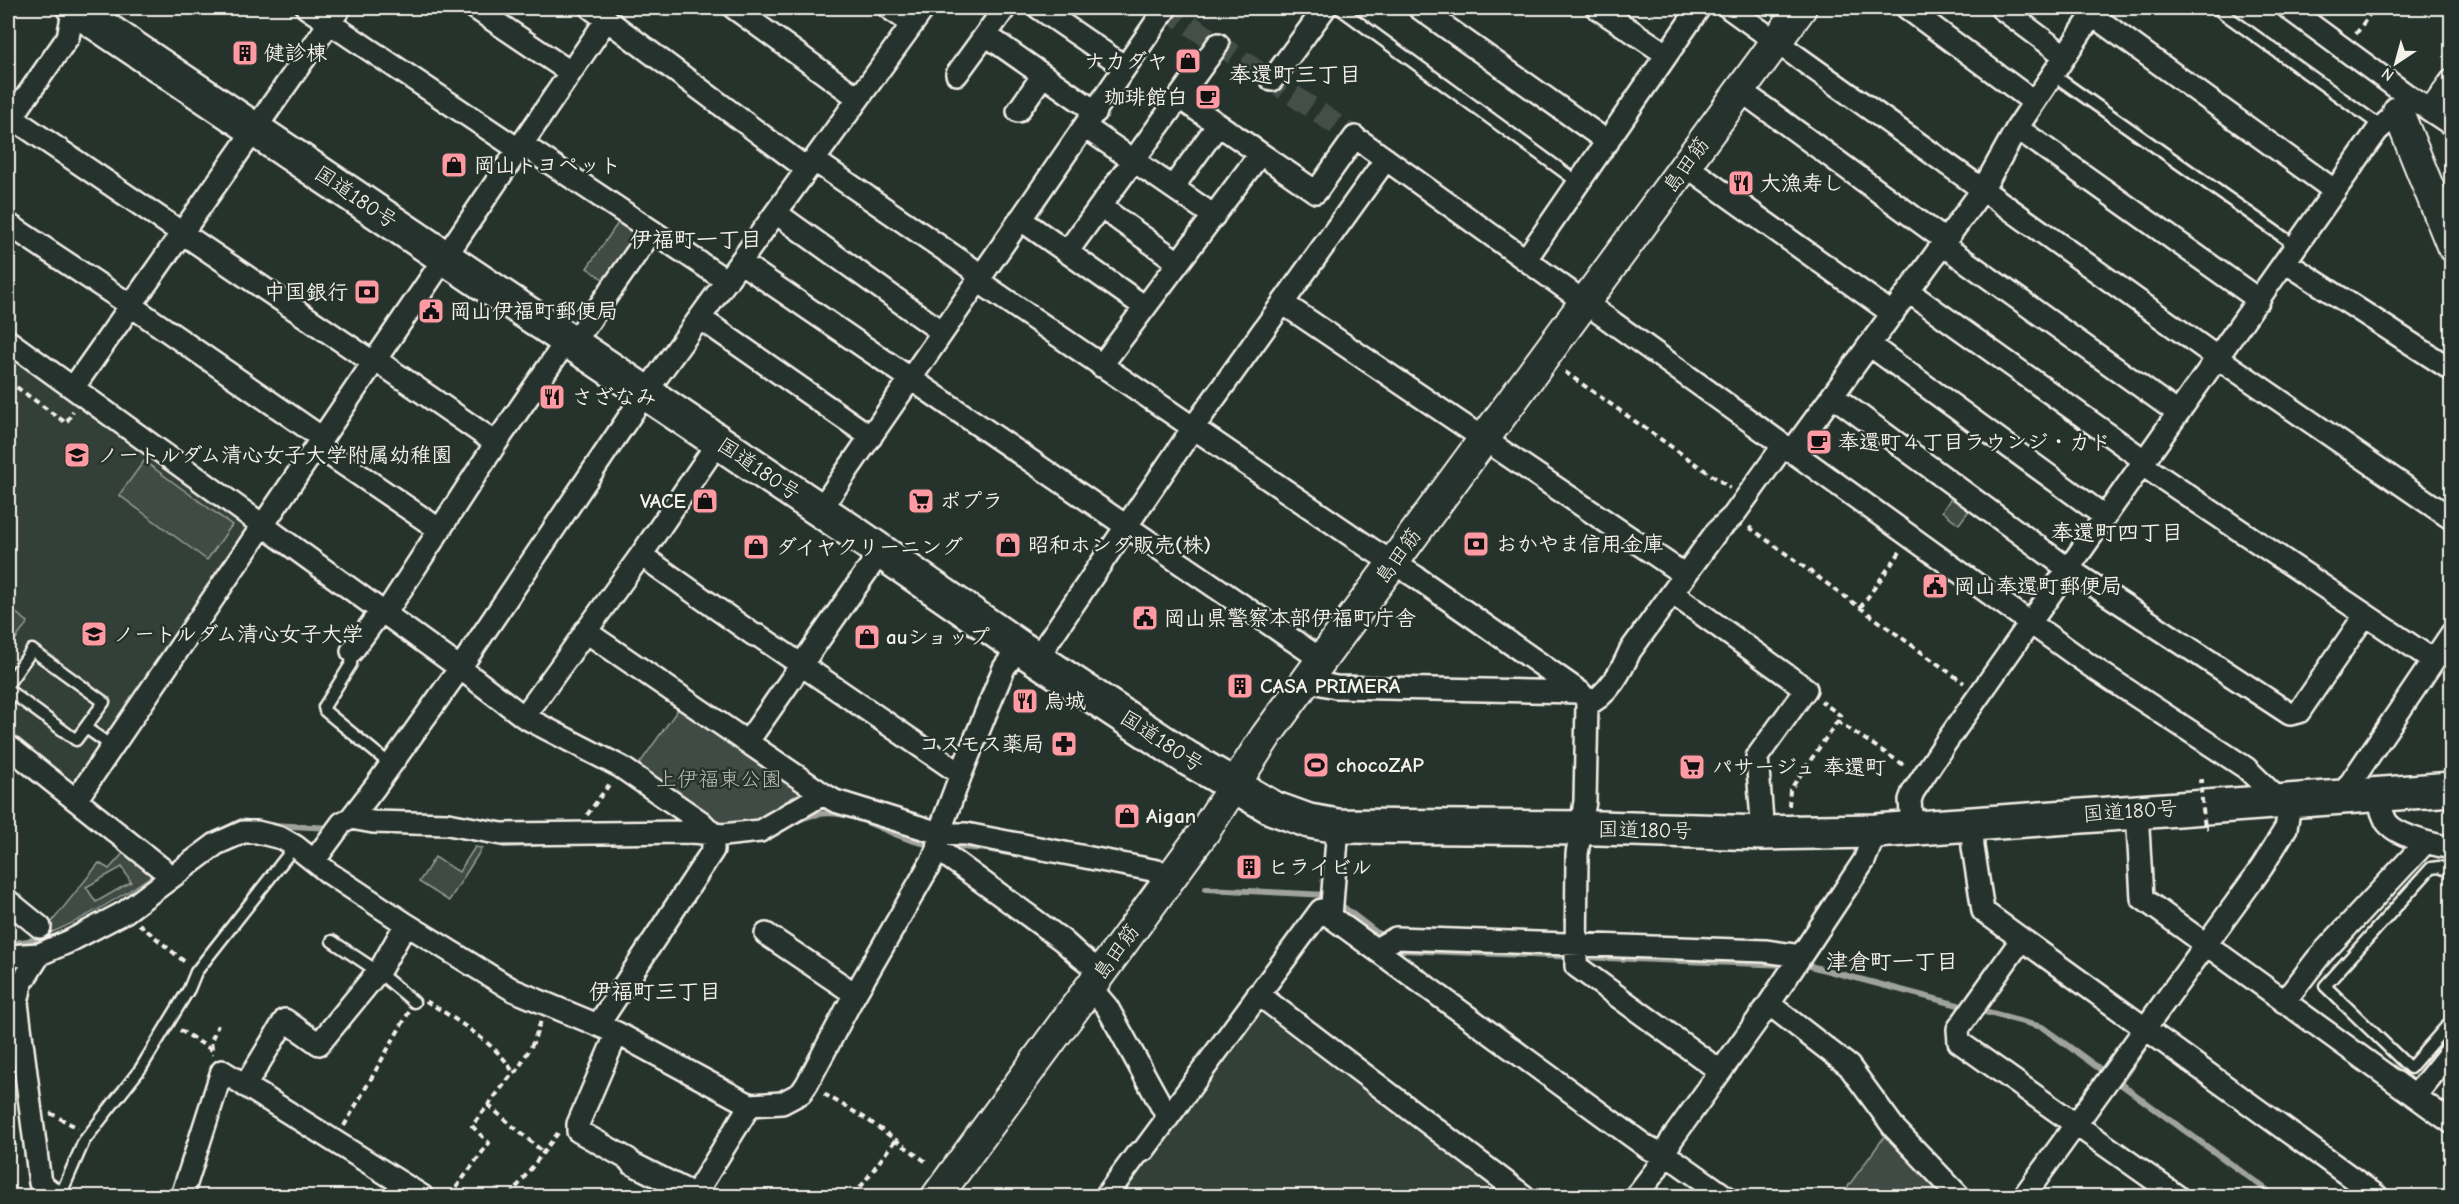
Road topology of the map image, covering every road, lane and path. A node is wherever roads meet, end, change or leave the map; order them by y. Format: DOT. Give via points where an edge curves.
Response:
graph roads {
  1 [pos="74,8"];
  2 [pos="307,8"];
  3 [pos="475,8"];
  4 [pos="734,8"];
  5 [pos="889,8"];
  6 [pos="1005,8"];
  7 [pos="1039,8"];
  8 [pos="1166,8"];
  9 [pos="1325,8"];
  10 [pos="1339,8"];
  11 [pos="1419,8"];
  12 [pos="1598,8"];
  13 [pos="1699,8"];
  14 [pos="1729,8"];
  15 [pos="1801,8"];
  16 [pos="1907,8"];
  17 [pos="2001,8"];
  18 [pos="2216,8"];
  19 [pos="2288,8"];
  20 [pos="2374,8"];
  21 [pos="2094,11"];
  22 [pos="599,13"];
  23 [pos="335,15"];
  24 [pos="917,15"];
  25 [pos="986,35"];
  26 [pos="1776,41"];
  27 [pos="1218,44"];
  28 [pos="2345,50"];
  29 [pos="1666,54"];
  30 [pos="2064,55"];
  31 [pos="1125,68"];
  32 [pos="570,72"];
  33 [pos="957,74"];
  34 [pos="2052,74"];
  35 [pos="1044,75"];
  36 [pos="1272,80"];
  37 [pos="2451,80"];
  38 [pos="1740,90"];
  39 [pos="857,97"];
  40 [pos="1180,98"];
  41 [pos="2034,102"];
  42 [pos="2430,110"];
  43 [pos="1018,111"];
  44 [pos="2396,112"];
  45 [pos="9,119"];
  46 [pos="1091,119"];
  47 [pos="2451,124"];
  48 [pos="1218,125"];
  49 [pos="255,128"];
  50 [pos="2017,128"];
  51 [pos="1608,142"];
  52 [pos="519,147"];
  53 [pos="1260,154"];
  54 [pos="1386,159"];
  55 [pos="1133,160"];
  56 [pos="810,165"];
  57 [pos="1685,165"];
  58 [pos="1580,183"];
  59 [pos="1173,188"];
  60 [pos="1983,189"];
  61 [pos="2335,191"];
  62 [pos="1101,207"];
  63 [pos="776,213"];
  64 [pos="1214,216"];
  65 [pos="1020,219"];
  66 [pos="8,224"];
  67 [pos="652,231"];
  68 [pos="182,232"];
  69 [pos="1945,243"];
  70 [pos="2451,246"];
  71 [pos="1067,252"];
  72 [pos="2291,254"];
  73 [pos="445,258"];
  74 [pos="1526,259"];
  75 [pos="740,262"];
  76 [pos="1178,262"];
  77 [pos="980,278"];
  78 [pos="727,281"];
  79 [pos="1910,292"];
  80 [pos="2259,300"];
  81 [pos="1586,302"];
  82 [pos="1284,304"];
  83 [pos="130,305"];
  84 [pos="1145,307"];
  85 [pos="1893,314"];
  86 [pos="700,318"];
  87 [pos="942,332"];
  88 [pos="8,340"];
  89 [pos="570,342"];
  90 [pos="1870,346"];
  91 [pos="2218,358"];
  92 [pos="375,361"];
  93 [pos="1101,366"];
  94 [pos="2451,370"];
  95 [pos="1565,372"];
  96 [pos="909,379"];
  97 [pos="8,381"];
  98 [pos="78,392"];
  99 [pos="646,392"];
  100 [pos="1833,396"];
  101 [pos="2178,412"];
  102 [pos="1192,428"];
  103 [pos="871,437"];
  104 [pos="1484,439"];
  105 [pos="719,441"];
  106 [pos="320,442"];
  107 [pos="496,443"];
  108 [pos="1788,448"];
  109 [pos="2142,462"];
  110 [pos="1746,499"];
  111 [pos="820,510"];
  112 [pos="1733,516"];
  113 [pos="2104,516"];
  114 [pos="2451,519"];
  115 [pos="263,526"];
  116 [pos="1125,526"];
  117 [pos="440,530"];
  118 [pos="1911,537"];
  119 [pos="881,551"];
  120 [pos="641,555"];
  121 [pos="1393,562"];
  122 [pos="2067,568"];
  123 [pos="1685,575"];
  124 [pos="1672,593"];
  125 [pos="1860,608"];
  126 [pos="383,612"];
  127 [pos="2365,615"];
  128 [pos="2029,622"];
  129 [pos="585,632"];
  130 [pos="2451,633"];
  131 [pos="352,651"];
  132 [pos="1028,653"];
  133 [pos="2433,660"];
  134 [pos="802,666"];
  135 [pos="460,668"];
  136 [pos="1316,668"];
  137 [pos="8,684"];
  138 [pos="1806,689"];
  139 [pos="8,690"];
  140 [pos="1979,694"];
  141 [pos="1583,698"];
  142 [pos="524,717"];
  143 [pos="1837,721"];
  144 [pos="86,728"];
  145 [pos="748,741"];
  146 [pos="8,746"];
  147 [pos="113,747"];
  148 [pos="391,765"];
  149 [pos="621,767"];
  150 [pos="961,774"];
  151 [pos="1922,777"];
  152 [pos="2204,781"];
  153 [pos="1234,786"];
  154 [pos="2451,789"];
  155 [pos="823,794"];
  156 [pos="2376,795"];
  157 [pos="2341,797"];
  158 [pos="76,800"];
  159 [pos="2286,801"];
  160 [pos="1789,806"];
  161 [pos="2137,811"];
  162 [pos="1972,822"];
  163 [pos="342,825"];
  164 [pos="1338,826"];
  165 [pos="1581,828"];
  166 [pos="1912,828"];
  167 [pos="2208,828"];
  168 [pos="1876,831"];
  169 [pos="576,833"];
  170 [pos="1763,833"];
  171 [pos="713,841"];
  172 [pos="938,843"];
  173 [pos="2426,843"];
  174 [pos="296,846"];
  175 [pos="2451,848"];
  176 [pos="315,861"];
  177 [pos="2451,872"];
  178 [pos="166,874"];
  179 [pos="1173,874"];
  180 [pos="8,901"];
  181 [pos="1332,905"];
  182 [pos="125,912"];
  183 [pos="406,924"];
  184 [pos="40,927"];
  185 [pos="766,934"];
  186 [pos="2021,940"];
  187 [pos="332,941"];
  188 [pos="1385,944"];
  189 [pos="2205,944"];
  190 [pos="40,954"];
  191 [pos="1576,954"];
  192 [pos="8,956"];
  193 [pos="1797,963"];
  194 [pos="377,971"];
  195 [pos="196,972"];
  196 [pos="1096,981"];
  197 [pos="855,994"];
  198 [pos="1258,994"];
  199 [pos="414,1002"];
  200 [pos="2284,1002"];
  201 [pos="1769,1004"];
  202 [pos="547,1006"];
  203 [pos="2451,1020"];
  204 [pos="169,1023"];
  205 [pos="218,1025"];
  206 [pos="607,1029"];
  207 [pos="2145,1029"];
  208 [pos="212,1050"];
  209 [pos="2451,1050"];
  210 [pos="222,1071"];
  211 [pos="1720,1071"];
  212 [pos="513,1073"];
  213 [pos="807,1084"];
  214 [pos="245,1086"];
  215 [pos="2415,1096"];
  216 [pos="488,1104"];
  217 [pos="29,1105"];
  218 [pos="750,1105"];
  219 [pos="1167,1116"];
  220 [pos="2451,1123"];
  221 [pos="578,1124"];
  222 [pos="2076,1124"];
  223 [pos="90,1134"];
  224 [pos="896,1139"];
  225 [pos="334,1142"];
  226 [pos="542,1151"];
  227 [pos="1664,1155"];
  228 [pos="928,1163"];
  229 [pos="189,1193"];
  230 [pos="697,1196"];
  231 [pos="56,1197"];
  232 [pos="60,1197"];
  233 [pos="422,1197"];
  234 [pos="450,1197"];
  235 [pos="510,1197"];
  236 [pos="817,1197"];
  237 [pos="825,1197"];
  238 [pos="854,1197"];
  239 [pos="937,1197"];
  240 [pos="1106,1197"];
  241 [pos="1524,1197"];
  242 [pos="1636,1197"];
  243 [pos="1725,1197"];
  244 [pos="1959,1197"];
  245 [pos="2024,1197"];
  246 [pos="2177,1197"];
  247 [pos="2377,1197"];
  1 -- 45 [label="street" via="68,37"];
  1 -- 49 [label="highway, 国道180号"];
  2 -- 23 [label="street"];
  3 -- 32 [label="street"];
  4 -- 39 [label="street"];
  5 -- 24 [label="street"];
  6 -- 25 [label="street"];
  7 -- 31 [label="street"];
  8 -- 31 [label="street"];
  9 -- 36 [label="street"];
  10 -- 58 [label="lane"];
  11 -- 51 [label="street"];
  12 -- 29 [label="street"];
  13 -- 29 [label="street"];
  14 -- 26 [label="street"];
  15 -- 26 [label="street, 島田筋"];
  16 -- 41 [label="street"];
  17 -- 30 [label="street"];
  18 -- 44 [label="lane"];
  19 -- 28 [label="street"];
  20 -- 28 [label="path"];
  21 -- 30 [label="street"];
  21 -- 61 [label="street"];
  22 -- 32 [label="street"];
  22 -- 56 [label="street" via="799,163"];
  23 -- 49 [label="street"];
  23 -- 52 [label="street"];
  24 -- 39 [label="street"];
  25 -- 33 [label="street"];
  25 -- 35 [label="street"];
  26 -- 38 [label="street, 島田筋"];
  26 -- 60 [label="street"];
  27 -- 40 [label="street"];
  28 -- 44 [label="street"];
  29 -- 51 [label="street"];
  30 -- 34 [label="street"];
  31 -- 46 [label="street"];
  32 -- 52 [label="street"];
  34 -- 41 [label="street"];
  34 -- 72 [label="lane"];
  35 -- 43 [label="street"];
  35 -- 46 [label="street"];
  37 -- 42 [label="street"];
  38 -- 57 [label="street, 島田筋"];
  38 -- 69 [label="street"];
  39 -- 56 [label="street"];
  40 -- 48 [label="street"];
  40 -- 55 [label="street"];
  41 -- 50 [label="street"];
  42 -- 44 [label="street"];
  42 -- 47 [label="street"];
  44 -- 61 [label="street"];
  44 -- 70 [label="street"];
  45 -- 68 [label="street"];
  46 -- 55 [label="street"];
  46 -- 65 [label="street"];
  48 -- 53 [label="street"];
  48 -- 59 [label="street"];
  49 -- 68 [label="street"];
  49 -- 73 [label="highway, 国道180号"];
  50 -- 60 [label="street"];
  50 -- 80 [label="street"];
  51 -- 58 [label="street"];
  52 -- 67 [label="street" via="529,148"];
  52 -- 73 [label="street"];
  53 -- 54 [label="street" via="1316,192 1358,140"];
  53 -- 64 [label="street"];
  54 -- 74 [label="street"];
  54 -- 82 [label="street"];
  55 -- 59 [label="street"];
  55 -- 62 [label="street"];
  56 -- 63 [label="street"];
  56 -- 77 [label="street" via="820,165"];
  57 -- 81 [label="street, 島田筋"];
  57 -- 85 [label="street"];
  58 -- 74 [label="street"];
  59 -- 64 [label="street"];
  60 -- 69 [label="street"];
  60 -- 91 [label="street"];
  61 -- 72 [label="street"];
  62 -- 71 [label="street"];
  62 -- 76 [label="street"];
  63 -- 75 [label="street"];
  63 -- 87 [label="street"];
  64 -- 76 [label="street"];
  65 -- 71 [label="street"];
  65 -- 77 [label="street"];
  66 -- 83 [label="street"];
  67 -- 78 [label="street"];
  67 -- 89 [label="street"];
  68 -- 83 [label="street"];
  68 -- 92 [label="street"];
  69 -- 79 [label="street"];
  69 -- 101 [label="street"];
  71 -- 84 [label="street"];
  72 -- 80 [label="street"];
  72 -- 94 [label="street"];
  73 -- 89 [label="highway, 国道180号"];
  73 -- 92 [label="street"];
  74 -- 81 [label="street"];
  75 -- 78 [label="street"];
  75 -- 96 [label="street"];
  76 -- 84 [label="street"];
  77 -- 87 [label="street"];
  77 -- 93 [label="street" via="987,287"];
  78 -- 86 [label="street"];
  79 -- 85 [label="street"];
  79 -- 109 [label="street"];
  80 -- 91 [label="street"];
  81 -- 104 [label="street, 島田筋"];
  81 -- 108 [label="street"];
  82 -- 102 [label="street"];
  82 -- 104 [label="street"];
  83 -- 98 [label="street"];
  83 -- 106 [label="street"];
  84 -- 93 [label="street"];
  85 -- 90 [label="street"];
  86 -- 99 [label="street"];
  86 -- 103 [label="street"];
  87 -- 96 [label="street"];
  88 -- 98 [label="street"];
  89 -- 99 [label="highway, 国道180号"];
  89 -- 107 [label="street"];
  90 -- 100 [label="street"];
  90 -- 113 [label="street"];
  91 -- 101 [label="street"];
  91 -- 114 [label="street"];
  92 -- 106 [label="street"];
  92 -- 107 [label="street"];
  93 -- 102 [label="street"];
  95 -- 110 [label="path"];
  96 -- 103 [label="street"];
  96 -- 116 [label="street"];
  97 -- 98 [label="path" via="66,423"];
  98 -- 115 [label="street"];
  99 -- 105 [label="highway, 国道180号"];
  99 -- 135 [label="street"];
  100 -- 108 [label="street"];
  100 -- 122 [label="street"];
  101 -- 109 [label="street"];
  102 -- 116 [label="street"];
  102 -- 121 [label="street"];
  103 -- 111 [label="street"];
  104 -- 121 [label="street, 島田筋"];
  104 -- 123 [label="street"];
  105 -- 111 [label="highway, 国道180号"];
  105 -- 120 [label="street"];
  106 -- 115 [label="street"];
  106 -- 117 [label="street"];
  107 -- 117 [label="street"];
  108 -- 110 [label="street"];
  108 -- 118 [label="street"];
  109 -- 113 [label="street"];
  109 -- 127 [label="street"];
  110 -- 112 [label="street"];
  111 -- 119 [label="highway, 国道180号"];
  112 -- 123 [label="street"];
  112 -- 125 [label="path"];
  113 -- 122 [label="street"];
  115 -- 126 [label="street"];
  115 -- 147 [label="street"];
  116 -- 132 [label="street"];
  116 -- 136 [label="street"];
  117 -- 126 [label="street"];
  118 -- 125 [label="path"];
  118 -- 128 [label="street"];
  119 -- 132 [label="highway, 国道180号"];
  119 -- 134 [label="street"];
  120 -- 129 [label="street"];
  120 -- 134 [label="street"];
  121 -- 136 [label="street, 島田筋"];
  121 -- 141 [label="street"];
  122 -- 127 [label="street" via="2290,714 2299,712"];
  122 -- 128 [label="street"];
  123 -- 124 [label="street"];
  124 -- 138 [label="street"];
  124 -- 141 [label="street" via="1598,700"];
  125 -- 140 [label="path"];
  126 -- 131 [label="street"];
  126 -- 135 [label="street"];
  127 -- 133 [label="street"];
  128 -- 140 [label="street"];
  128 -- 159 [label="street" via="2246,768"];
  129 -- 142 [label="street"];
  129 -- 145 [label="street"];
  130 -- 133 [label="street"];
  131 -- 148 [label="lane" via="351,664 324,707"];
  132 -- 150 [label="street" via="1004,668"];
  132 -- 153 [label="highway, 国道180号"];
  133 -- 157 [label="street"];
  134 -- 145 [label="street"];
  134 -- 150 [label="street"];
  135 -- 142 [label="street"];
  135 -- 148 [label="street"];
  136 -- 141 [label="street" via="1322,684 1336,687"];
  136 -- 153 [label="street, 島田筋"];
  137 -- 144 [label="lane" via="32,650 104,702"];
  138 -- 143 [label="path" via="1841,716"];
  138 -- 170 [label="street" via="1757,756"];
  139 -- 144 [label="lane" via="76,740"];
  140 -- 151 [label="street"];
  141 -- 165 [label="street" via="1585,801"];
  142 -- 149 [label="street"];
  143 -- 151 [label="path"];
  143 -- 160 [label="path" via="1790,790"];
  144 -- 147 [label="lane"];
  145 -- 155 [label="street"];
  146 -- 158 [label="street"];
  147 -- 158 [label="street"];
  148 -- 163 [label="street"];
  149 -- 169 [label="path"];
  149 -- 171 [label="street" via="701,822"];
  150 -- 172 [label="street"];
  151 -- 166 [label="street" via="1910,800"];
  152 -- 167 [label="path, bridge" via="2200,781"];
  153 -- 164 [label="highway, 国道180号" via="1274,808 1309,821"];
  153 -- 179 [label="street, 島田筋"];
  154 -- 156 [label="highway, 国道180号"];
  155 -- 171 [label="street" via="760,831"];
  155 -- 172 [label="street"];
  156 -- 157 [label="highway, 国道180号"];
  156 -- 173 [label="street" via="2387,823"];
  157 -- 159 [label="highway, 国道180号"];
  158 -- 178 [label="street"];
  159 -- 161 [label="highway, 国道180号"];
  159 -- 189 [label="street" via="2286,828 2279,841"];
  161 -- 162 [label="highway, 国道180号"];
  161 -- 189 [label="street" via="2142,898"];
  162 -- 166 [label="highway, 国道180号"];
  162 -- 186 [label="street" via="1983,911"];
  163 -- 169 [label="street" via="448,824 502,834"];
  163 -- 176 [label="street"];
  164 -- 165 [label="highway, 国道180号"];
  164 -- 181 [label="street"];
  165 -- 170 [label="highway, 国道180号"];
  165 -- 191 [label="street"];
  166 -- 168 [label="highway, 国道180号"];
  168 -- 170 [label="highway, 国道180号"];
  168 -- 193 [label="street" via="1864,861"];
  169 -- 171 [label="street" via="693,832"];
  171 -- 206 [label="street"];
  172 -- 179 [label="street" via="966,834"];
  172 -- 196 [label="street" via="947,856 1062,940 1081,957"];
  172 -- 197 [label="street"];
  173 -- 175 [label="street"];
  173 -- 200 [label="street" via="2318,958"];
  174 -- 176 [label="street"];
  174 -- 178 [label="street" via="271,835 243,832"];
  174 -- 195 [label="lane"];
  176 -- 183 [label="street"];
  177 -- 203 [label="lane" via="2431,868 2325,986 2410,1068"];
  178 -- 182 [label="street"];
  179 -- 196 [label="street, 島田筋"];
  180 -- 184 [label="street"];
  181 -- 188 [label="street"];
  181 -- 198 [label="street" via="1321,910"];
  182 -- 190 [label="street"];
  182 -- 195 [label="path"];
  183 -- 194 [label="street"];
  183 -- 202 [label="street" via="513,990"];
  185 -- 197 [label="street"];
  186 -- 207 [label="street"];
  186 -- 222 [label="street" via="1958,1029 1959,1042"];
  187 -- 194 [label="lane"];
  188 -- 191 [label="street"];
  188 -- 227 [label="street" via="1648,1148"];
  189 -- 200 [label="street"];
  189 -- 207 [label="street"];
  190 -- 192 [label="street"];
  190 -- 217 [label="street" via="21,984 16,1003"];
  191 -- 193 [label="street" via="1765,951"];
  191 -- 211 [label="street"];
  193 -- 201 [label="street"];
  194 -- 199 [label="lane"];
  194 -- 214 [label="street" via="319,1044 285,1020"];
  195 -- 204 [label="lane"];
  196 -- 219 [label="street"];
  196 -- 239 [label="street, 島田筋"];
  197 -- 213 [label="street"];
  198 -- 219 [label="street"];
  198 -- 241 [label="street"];
  199 -- 212 [label="path" via="421,998 451,1016 481,1038"];
  199 -- 225 [label="path"];
  200 -- 215 [label="street"];
  201 -- 211 [label="street"];
  201 -- 244 [label="street" via="1849,1066 1894,1129"];
  202 -- 206 [label="street"];
  202 -- 212 [label="path" via="533,1043"];
  204 -- 208 [label="path"];
  204 -- 223 [label="lane" via="124,1093"];
  205 -- 208 [label="path" via="211,1041"];
  206 -- 218 [label="street"];
  206 -- 221 [label="street"];
  207 -- 222 [label="street"];
  207 -- 247 [label="street"];
  208 -- 210 [label="path"];
  209 -- 215 [label="street"];
  210 -- 214 [label="street"];
  210 -- 229 [label="street"];
  211 -- 227 [label="street"];
  212 -- 216 [label="path"];
  213 -- 218 [label="street" via="801,1093 782,1103"];
  213 -- 224 [label="path"];
  214 -- 225 [label="street"];
  215 -- 220 [label="street"];
  216 -- 226 [label="path"];
  216 -- 234 [label="path" via="472,1126 489,1143"];
  217 -- 223 [label="path"];
  217 -- 231 [label="street" via="40,1183"];
  218 -- 230 [label="street"];
  219 -- 240 [label="street"];
  221 -- 226 [label="path" via="566,1124"];
  221 -- 230 [label="street" via="578,1131"];
  222 -- 245 [label="street"];
  222 -- 246 [label="street"];
  223 -- 232 [label="lane" via="74,1160"];
  224 -- 228 [label="path"];
  224 -- 238 [label="path"];
  225 -- 233 [label="street"];
  226 -- 235 [label="path"];
  227 -- 242 [label="street"];
  227 -- 243 [label="street"];
  236 -- 237 [label="path" via="820,1193"];
}
